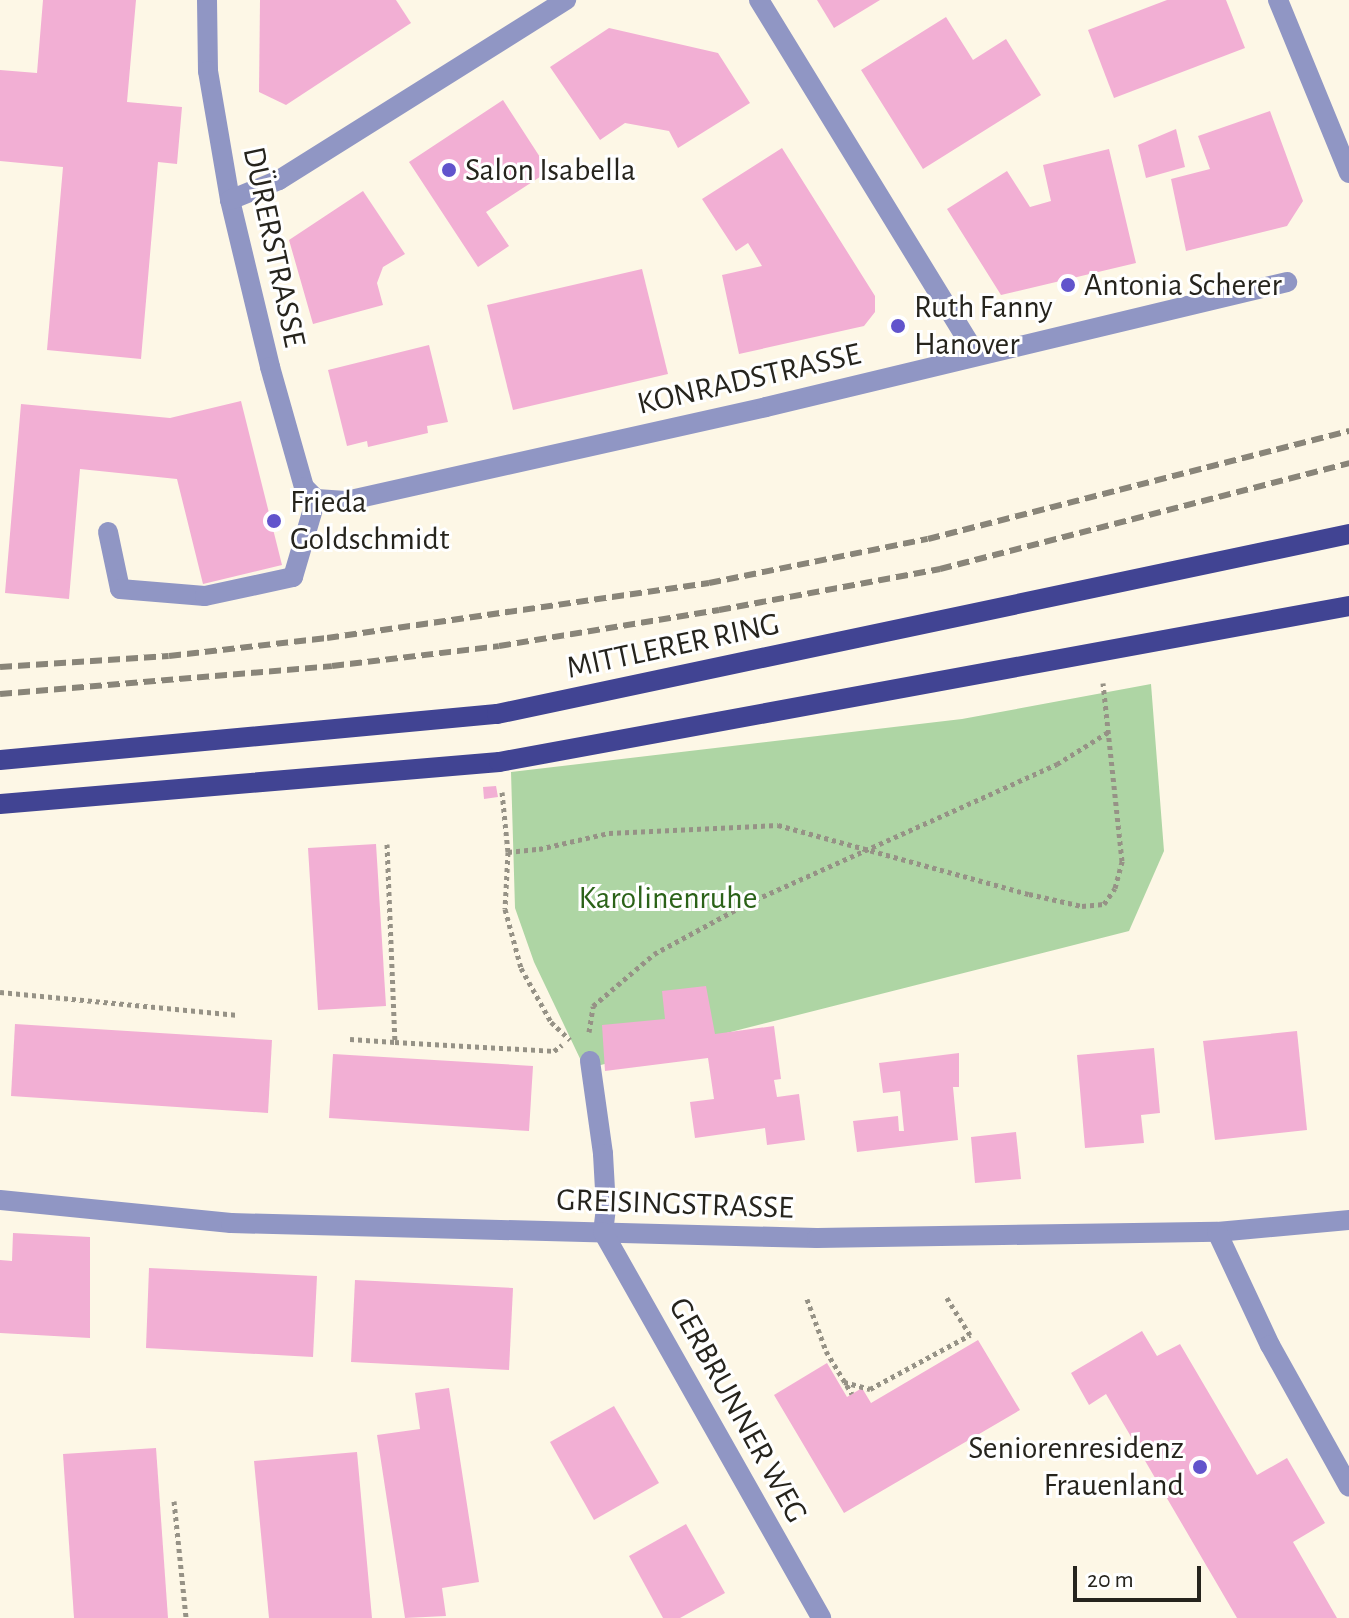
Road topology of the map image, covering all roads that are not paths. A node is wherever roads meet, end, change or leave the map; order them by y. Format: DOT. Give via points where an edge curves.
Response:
graph roads {
  1 [pos="207,0"];
  2 [pos="566,0"];
  3 [pos="759,0"];
  4 [pos="1278,0"];
  5 [pos="1349,173"];
  6 [pos="230,200"];
  7 [pos="1287,282"];
  8 [pos="977,356"];
  9 [pos="316,499"];
  10 [pos="108,532"];
  11 [pos="1349,534"];
  12 [pos="1349,606"];
  13 [pos="0,760"];
  14 [pos="0,804"];
  15 [pos="590,1061"];
  16 [pos="0,1200"];
  17 [pos="1349,1220"];
  18 [pos="603,1232"];
  19 [pos="1217,1232"];
  20 [pos="1349,1487"];
  21 [pos="821,1618"];
  1 -- 6 [label="street, DÜRERSTRASSE" via="208,71"];
  2 -- 6 [label="street" via="279,180"];
  3 -- 8 [label="street"];
  4 -- 5 [label="street"];
  6 -- 9 [label="street, DÜRERSTRASSE" via="304,487"];
  7 -- 8 [label="street, KONRADSTRASSE"];
  8 -- 9 [label="street, KONRADSTRASSE" via="346,501"];
  9 -- 10 [label="street" via="293,577 205,596 120,589"];
  11 -- 13 [label="main road, MITTLERER RING" via="497,714"];
  12 -- 14 [label="main road" via="499,762"];
  15 -- 18 [label="street" via="603,1154"];
  16 -- 18 [label="street, GREISINGSTRASSE" via="231,1223"];
  17 -- 19 [label="street, GREISINGSTRASSE"];
  18 -- 19 [label="street, GREISINGSTRASSE" via="817,1238"];
  18 -- 21 [label="street, GERBRUNNER WEG"];
  19 -- 20 [label="street" via="1270,1345"];
}
